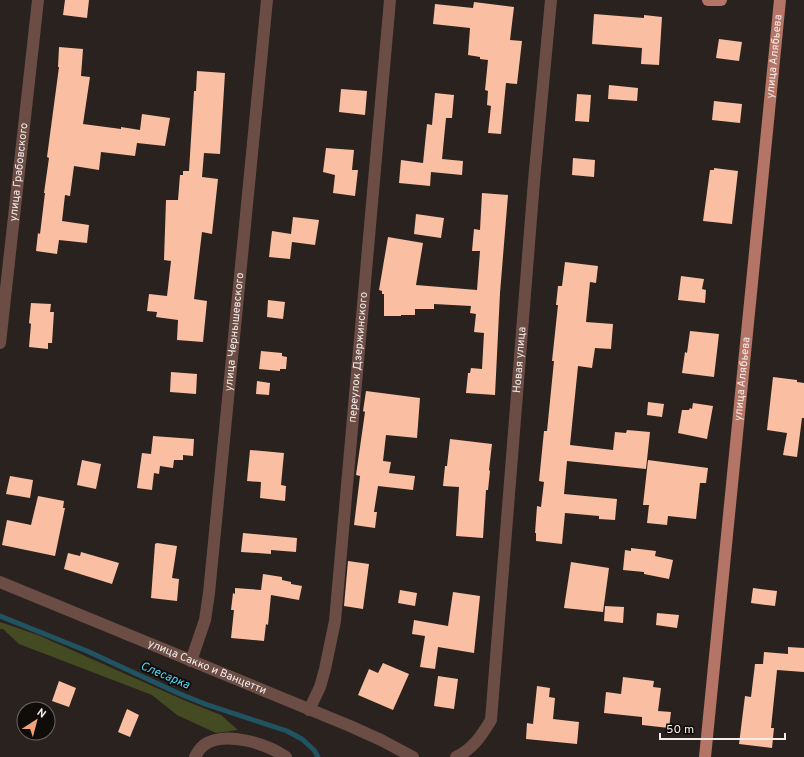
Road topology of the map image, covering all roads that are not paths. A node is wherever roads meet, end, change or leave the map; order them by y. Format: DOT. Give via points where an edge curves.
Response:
graph roads {
  1 [pos="38,0"];
  2 [pos="267,0"];
  3 [pos="390,0"];
  4 [pos="551,0"];
  5 [pos="708,0"];
  6 [pos="721,0"];
  7 [pos="780,0"];
  8 [pos="0,343"];
  9 [pos="0,582"];
  10 [pos="192,661"];
  11 [pos="309,710"];
  12 [pos="194,757"];
  13 [pos="286,757"];
  14 [pos="413,757"];
  15 [pos="456,757"];
  16 [pos="705,757"];
  1 -- 8 [label="street, улица Грабовского"];
  2 -- 10 [label="street, улица Чернышевского" via="209,593 205,620"];
  3 -- 11 [label="street, переулок Дзержинского" via="336,613 325,670"];
  4 -- 15 [label="street, Новая улица" via="491,720 479,740 465,753"];
  5 -- 6 [label="main road"];
  7 -- 16 [label="main road, улица Алябьева"];
  9 -- 10 [label="street, улица Сакко и Ванцетти"];
  10 -- 11 [label="street, улица Сакко и Ванцетти"];
  11 -- 14 [label="street, улица Сакко и Ванцетти" via="381,740"];
  12 -- 13 [label="street" via="204,745 213,740 236,739 264,745"];
}
